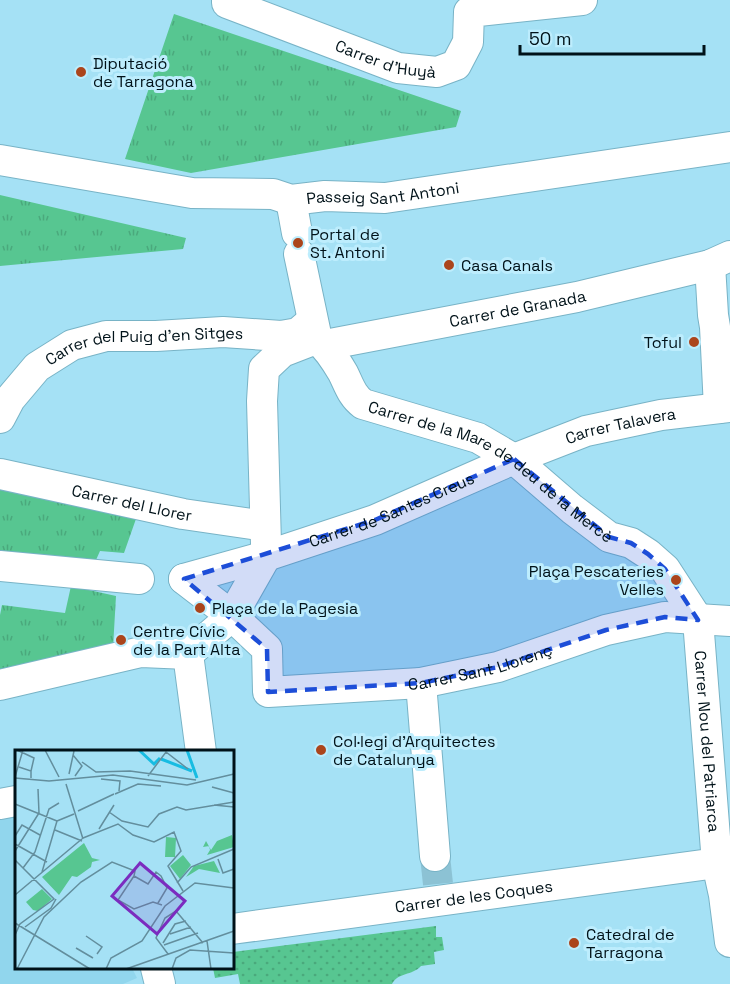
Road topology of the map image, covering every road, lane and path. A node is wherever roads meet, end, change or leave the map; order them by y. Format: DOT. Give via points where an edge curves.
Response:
graph roads {
  1 [pos="582,0"];
  2 [pos="227,1"];
  3 [pos="468,6"];
  4 [pos="730,147"];
  5 [pos="0,160"];
  6 [pos="291,200"];
  7 [pos="720,261"];
  8 [pos="723,326"];
  9 [pos="318,335"];
  10 [pos="724,408"];
  11 [pos="0,418"];
  12 [pos="514,459"];
  13 [pos="0,474"];
  14 [pos="265,526"];
  15 [pos="266,556"];
  16 [pos="0,566"];
  17 [pos="139,579"];
  18 [pos="232,616"];
  19 [pos="698,620"];
  20 [pos="730,621"];
  21 [pos="188,654"];
  22 [pos="421,683"];
  23 [pos="0,685"];
  24 [pos="201,750"];
  25 [pos="15,801"];
  26 [pos="0,804"];
  27 [pos="722,820"];
  28 [pos="717,863"];
  29 [pos="438,880"];
  30 [pos="234,929"];
  31 [pos="730,942"];
  32 [pos="156,969"];
  33 [pos="160,984"];
  1 -- 3 [label="street, Carrer d'Huyà"];
  2 -- 3 [label="street, Carrer d'Huyà" via="399,68 437,72 456,65 468,42"];
  4 -- 6 [label="street, Passeig Sant Antoni" via="385,198 325,196"];
  5 -- 6 [label="street, Passeig Sant Antoni" via="192,193 273,194"];
  6 -- 9 [label="street"];
  7 -- 8 [label="street"];
  7 -- 9 [label="street, Carrer de Granada" via="578,297"];
  8 -- 10 [label="street"];
  9 -- 11 [label="street, Carrer del Puig d'en Sitges" via="223,332 106,336 72,345 37,367 10,399"];
  9 -- 12 [label="street, Carrer de la Mare de deu de la Mercè" via="355,399 478,438"];
  9 -- 14 [label="street" via="282,352 264,369"];
  10 -- 12 [label="street, Carrer Talavera" via="661,415 586,431"];
  12 -- 15 [label="street, Carrer de Santes Creus" via="375,520"];
  12 -- 19 [label="street, Carrer de la Mare de deu de la Mercè" via="609,537 632,543 648,554 665,569"];
  13 -- 14 [label="street, Carrer del Llorer" via="183,514"];
  14 -- 15 [label="street"];
  15 -- 18 [label="street"];
  15 -- 18 [label="street" via="184,579"];
  16 -- 17 [label="street"];
  18 -- 21 [label="street"];
  18 -- 22 [label="street, Carrer Sant Llorenç" via="267,649 268,692"];
  19 -- 20 [label="street, Carrer Sant Llorenç"];
  19 -- 22 [label="street, Carrer Sant Llorenç" via="665,617 606,630 498,667"];
  19 -- 27 [label="street, Carrer Nou del Patriarca"];
  21 -- 23 [label="street" via="141,652"];
  21 -- 24 [label="street"];
  22 -- 29 [label="street"];
  25 -- 26 [label="street"];
  27 -- 28 [label="street, Carrer Nou del Patriarca"];
  28 -- 29 [label="street, Carrer de les Coques"];
  28 -- 31 [label="street, Carrer Nou del Patriarca"];
  29 -- 30 [label="street, Carrer de les Coques"];
  32 -- 33 [label="street"];
}
